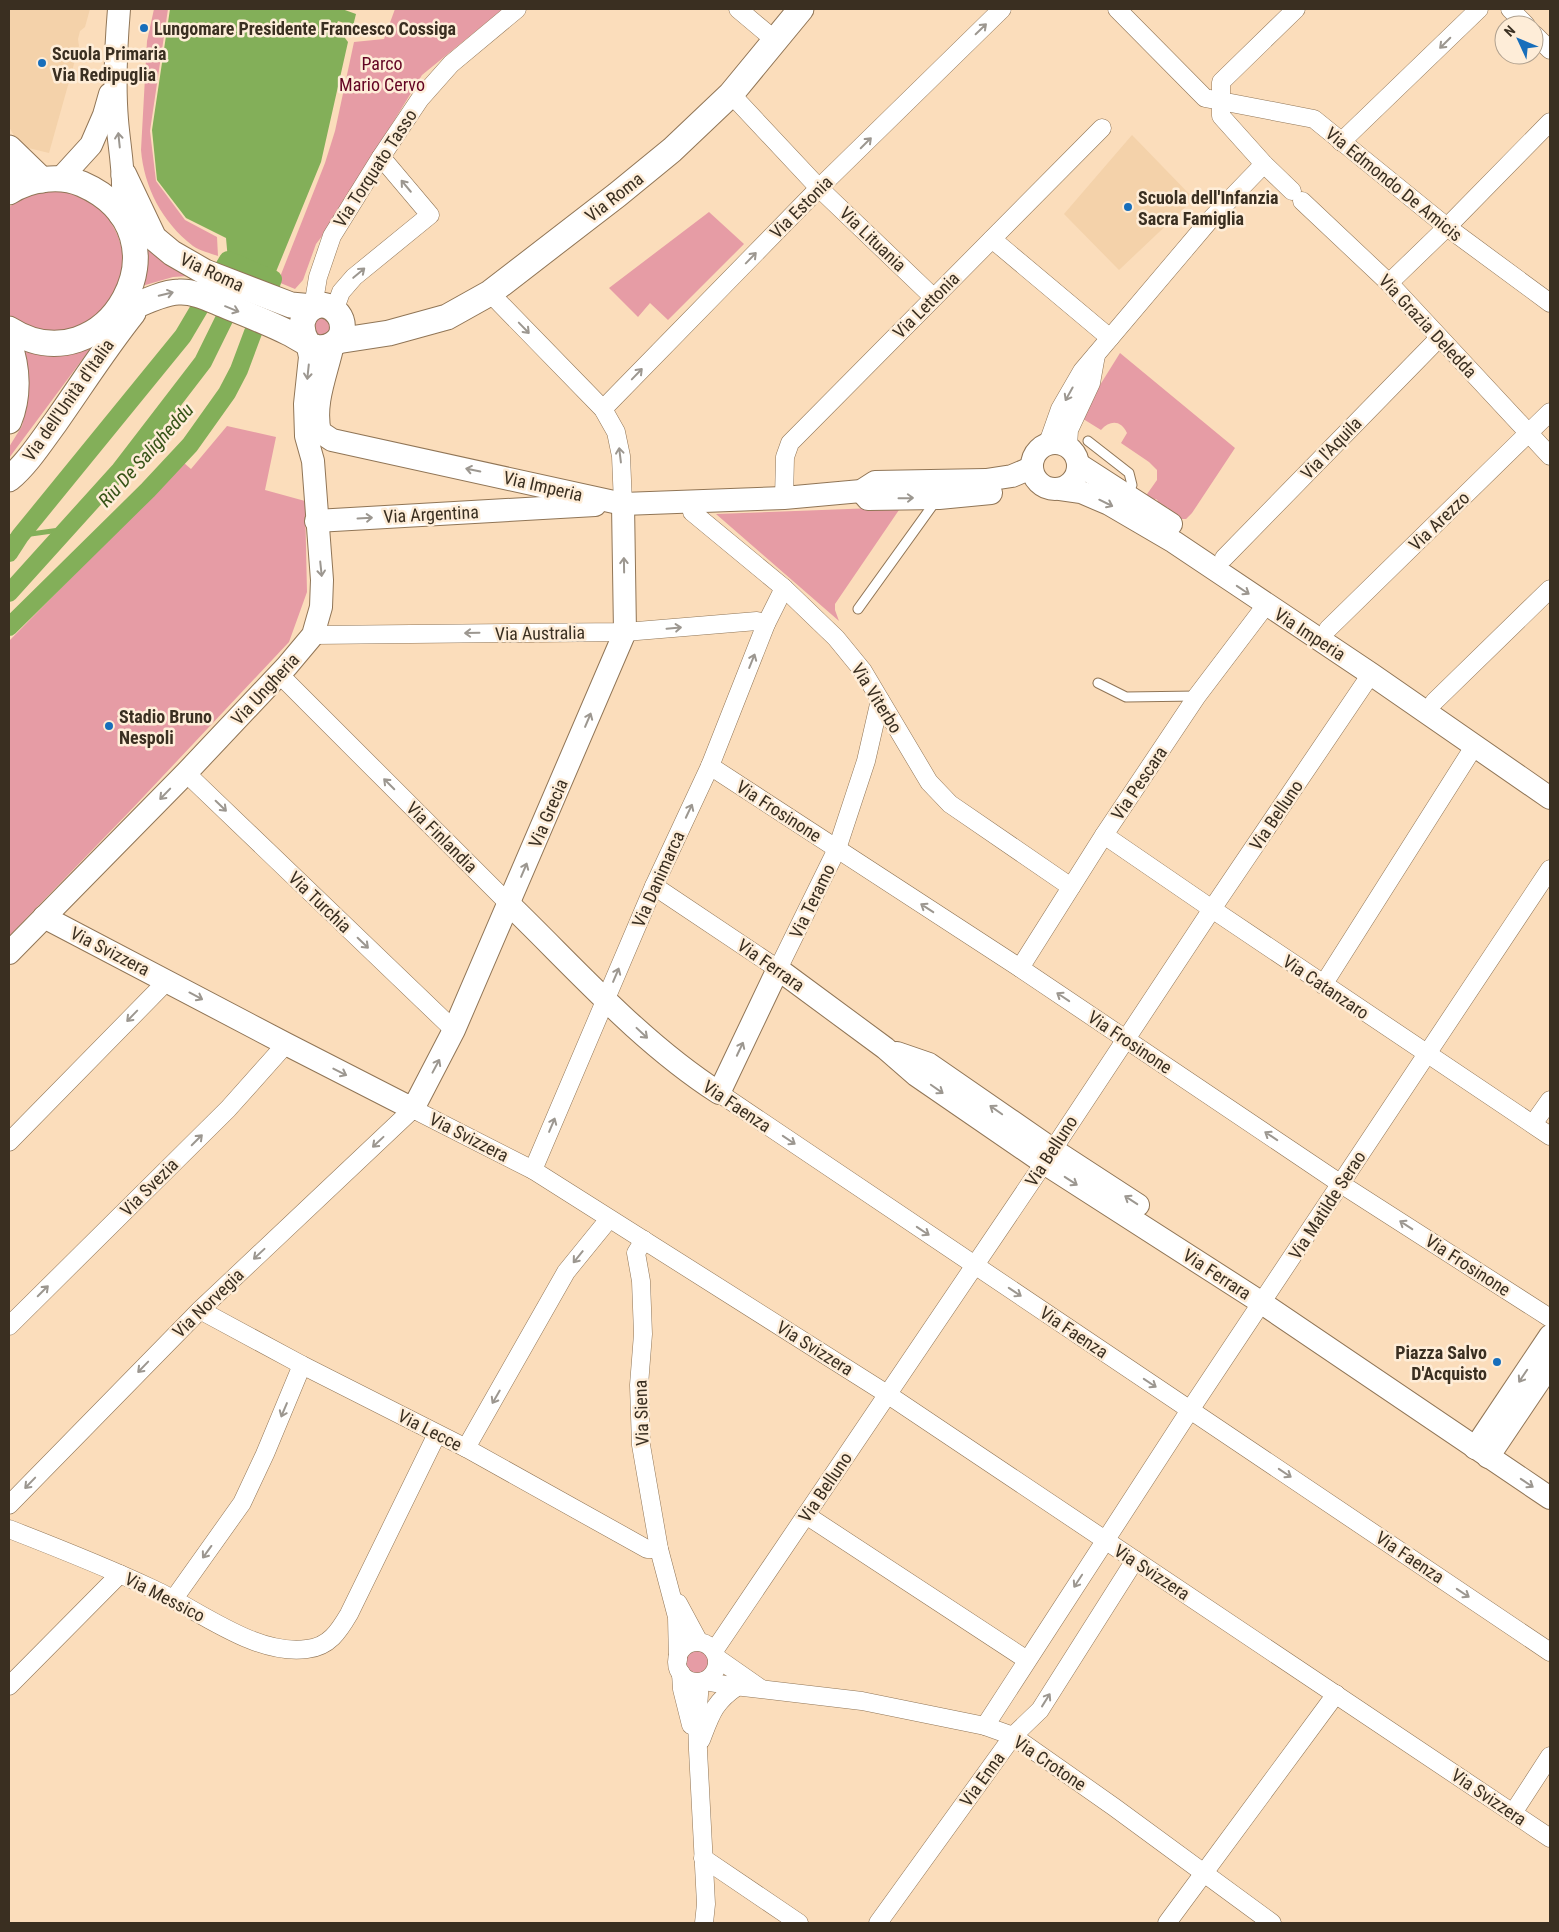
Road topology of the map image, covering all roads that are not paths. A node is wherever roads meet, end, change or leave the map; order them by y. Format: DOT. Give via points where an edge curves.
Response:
graph roads {
  1 [pos="119,9"];
  2 [pos="517,9"];
  3 [pos="738,9"];
  4 [pos="801,9"];
  5 [pos="1002,9"];
  6 [pos="1296,9"];
  7 [pos="1480,9"];
  8 [pos="1126,12"];
  9 [pos="776,40"];
  10 [pos="116,66"];
  11 [pos="730,94"];
  12 [pos="1222,101"];
  13 [pos="1550,122"];
  14 [pos="1102,128"];
  15 [pos="1341,142"];
  16 [pos="9,148"];
  17 [pos="381,157"];
  18 [pos="1264,164"];
  19 [pos="42,171"];
  20 [pos="124,175"];
  21 [pos="819,188"];
  22 [pos="9,192"];
  23 [pos="121,214"];
  24 [pos="1447,227"];
  25 [pos="153,237"];
  26 [pos="992,239"];
  27 [pos="1389,282"];
  28 [pos="200,283"];
  29 [pos="490,293"];
  30 [pos="934,297"];
  31 [pos="1550,303"];
  32 [pos="313,307"];
  33 [pos="338,314"];
  34 [pos="115,326"];
  35 [pos="9,329"];
  36 [pos="389,333"];
  37 [pos="1110,338"];
  38 [pos="1439,338"];
  39 [pos="307,342"];
  40 [pos="335,342"];
  41 [pos="10,350"];
  42 [pos="604,409"];
  43 [pos="1550,412"];
  44 [pos="9,421"];
  45 [pos="1528,434"];
  46 [pos="332,440"];
  47 [pos="1070,449"];
  48 [pos="1550,456"];
  49 [pos="312,461"];
  50 [pos="1034,475"];
  51 [pos="9,479"];
  52 [pos="1060,489"];
  53 [pos="861,491"];
  54 [pos="546,497"];
  55 [pos="784,498"];
  56 [pos="938,498"];
  57 [pos="692,502"];
  58 [pos="623,504"];
  59 [pos="316,521"];
  60 [pos="1224,558"];
  61 [pos="784,588"];
  62 [pos="1547,598"];
  63 [pos="1266,605"];
  64 [pos="858,609"];
  65 [pos="766,624"];
  66 [pos="1328,629"];
  67 [pos="625,632"];
  68 [pos="313,635"];
  69 [pos="279,674"];
  70 [pos="1371,674"];
  71 [pos="1098,683"];
  72 [pos="1197,696"];
  73 [pos="880,700"];
  74 [pos="1434,702"];
  75 [pos="1475,745"];
  76 [pos="710,766"];
  77 [pos="186,773"];
  78 [pos="1550,781"];
  79 [pos="1550,798"];
  80 [pos="1104,835"];
  81 [pos="837,849"];
  82 [pos="1550,869"];
  83 [pos="654,886"];
  84 [pos="1070,887"];
  85 [pos="510,905"];
  86 [pos="1212,909"];
  87 [pos="44,917"];
  88 [pos="9,951"];
  89 [pos="1020,968"];
  90 [pos="778,969"];
  91 [pos="166,981"];
  92 [pos="1323,985"];
  93 [pos="606,1000"];
  94 [pos="454,1030"];
  95 [pos="1126,1039"];
  96 [pos="286,1044"];
  97 [pos="1427,1054"];
  98 [pos="719,1093"];
  99 [pos="1550,1100"];
  100 [pos="413,1109"];
  101 [pos="1533,1124"];
  102 [pos="1550,1136"];
  103 [pos="9,1142"];
  104 [pos="1048,1156"];
  105 [pos="533,1170"];
  106 [pos="1341,1184"];
  107 [pos="609,1219"];
  108 [pos="644,1240"];
  109 [pos="974,1265"];
  110 [pos="1266,1297"];
  111 [pos="200,1310"];
  112 [pos="1550,1318"];
  113 [pos="9,1326"];
  114 [pos="1550,1336"];
  115 [pos="302,1365"];
  116 [pos="1550,1365"];
  117 [pos="887,1394"];
  118 [pos="1190,1410"];
  119 [pos="437,1434"];
  120 [pos="1485,1447"];
  121 [pos="466,1448"];
  122 [pos="1550,1480"];
  123 [pos="1550,1498"];
  124 [pos="9,1505"];
  125 [pos="806,1515"];
  126 [pos="9,1530"];
  127 [pos="1105,1540"];
  128 [pos="659,1549"];
  129 [pos="1135,1560"];
  130 [pos="120,1574"];
  131 [pos="670,1586"];
  132 [pos="173,1600"];
  133 [pos="709,1649"];
  134 [pos="1550,1652"];
  135 [pos="1027,1660"];
  136 [pos="679,1667"];
  137 [pos="702,1681"];
  138 [pos="9,1686"];
  139 [pos="738,1686"];
  140 [pos="760,1688"];
  141 [pos="1336,1694"];
  142 [pos="985,1726"];
  143 [pos="1013,1736"];
  144 [pos="698,1750"];
  145 [pos="1550,1756"];
  146 [pos="1514,1813"];
  147 [pos="1550,1838"];
  148 [pos="703,1858"];
  149 [pos="1204,1874"];
  150 [pos="704,1923"];
  151 [pos="799,1923"];
  152 [pos="878,1923"];
  153 [pos="1167,1923"];
  154 [pos="1272,1923"];
  1 -- 10 [label="street"];
  2 -- 17 [label="street, Via Torquato Tasso" via="426,89"];
  3 -- 9 [label="street"];
  4 -- 9 [label="main road, Via Roma"];
  21 -- 5 [label="street, Via Estonia, one-way"];
  6 -- 12 [label="street" via="1221,82"];
  7 -- 15 [label="street, one-way"];
  8 -- 12 [label="street" via="1205,98"];
  9 -- 11 [label="main road, Via Roma"];
  10 -- 19 [label="street" via="104,115 91,145"];
  20 -- 10 [label="street, one-way" via="117,121"];
  11 -- 21 [label="street, Via Lituania"];
  11 -- 29 [label="main road, Via Roma" via="672,150 618,195"];
  12 -- 15 [label="street, Via Edmondo De Amicis" via="1314,119"];
  12 -- 18 [label="street, Via Grazia Deledda" via="1222,116"];
  13 -- 24 [label="street"];
  14 -- 26 [label="street, Via Lettonia"];
  15 -- 24 [label="street, Via Edmondo De Amicis"];
  16 -- 19 [label="main road"];
  17 -- 32 [label="street, Via Torquato Tasso" via="332,236 318,277"];
  33 -- 17 [label="street, one-way" via="341,292 354,277 430,215"];
  18 -- 27 [label="street, Via Grazia Deledda"];
  18 -- 37 [label="street" via="1209,221"];
  19 -- 22 [label="main road"];
  19 -- 23 [label="main road" via="94,190"];
  20 -- 23 [label="street"];
  20 -- 25 [label="main road"];
  21 -- 30 [label="street, Via Lituania"];
  42 -- 21 [label="street, Via Estonia, one-way"];
  23 -- 25 [label="main road, Via Roma"];
  23 -- 34 [label="main road, Via dell'Unità d'Italia" via="130,230 135,266 132,283"];
  24 -- 27 [label="street"];
  24 -- 31 [label="street, Via Edmondo De Amicis"];
  25 -- 28 [label="main road, Via Roma" via="172,252"];
  26 -- 30 [label="street, Via Lettonia"];
  26 -- 37 [label="street"];
  27 -- 38 [label="street, Via Grazia Deledda"];
  28 -- 32 [label="main road, Via Roma" via="291,305"];
  34 -- 28 [label="main road, Via Roma, one-way" via="139,306 160,295"];
  28 -- 39 [label="main road, Via Roma, one-way"];
  29 -- 36 [label="main road, Via Roma" via="447,317"];
  29 -- 42 [label="street, one-way"];
  30 -- 55 [label="street, Via Lettonia" via="790,443"];
  32 -- 33 [label="main road" via="325,306"];
  32 -- 39 [label="main road" via="304,315 300,326"];
  33 -- 36 [label="main road"];
  33 -- 40 [label="main road" via="342,320 342,331"];
  34 -- 35 [label="main road" via="59,342 38,341"];
  34 -- 51 [label="main road, Via dell'Unità d'Italia" via="44,438"];
  36 -- 40 [label="main road, Via Roma"];
  37 -- 47 [label="street" via="1096,354 1091,383 1069,430"];
  38 -- 45 [label="street, Via Grazia Deledda"];
  38 -- 60 [label="street, Via l'Aquila"];
  39 -- 40 [label="main road" via="324,348"];
  39 -- 49 [label="street, Via Ungheria, one-way" via="310,357 305,404 306,436"];
  40 -- 46 [label="street" via="317,418 320,432"];
  41 -- 44 [label="main road, Via dell'Unità d'Italia" via="16,399"];
  58 -- 42 [label="street, one-way" via="616,432"];
  43 -- 45 [label="street, Via Arezzo"];
  45 -- 48 [label="street, Via Grazia Deledda"];
  45 -- 66 [label="street, Via Arezzo"];
  46 -- 49 [label="street" via="321,446"];
  54 -- 46 [label="street, Via Imperia, one-way"];
  47 -- 50 [label="street" via="1036,451 1033,456"];
  47 -- 52 [label="street" via="1075,477"];
  47 -- 60 [label="street, Via Imperia" via="1128,495"];
  49 -- 59 [label="street, Via Ungheria"];
  50 -- 52 [label="street" via="1046,488"];
  50 -- 53 [label="street" via="986,480 875,482"];
  50 -- 56 [label="street" via="1006,492"];
  52 -- 63 [label="street, Via Imperia, one-way" via="1081,492 1110,504 1174,542"];
  53 -- 55 [label="street"];
  53 -- 56 [label="street, one-way" via="868,499"];
  54 -- 58 [label="street, Via Argentina"];
  59 -- 54 [label="street, Via Argentina, one-way"];
  55 -- 57 [label="street"];
  56 -- 64 [label="lane"];
  57 -- 58 [label="street"];
  57 -- 61 [label="street, Via Viterbo" via="692,512"];
  67 -- 58 [label="street, Via Grecia, one-way"];
  59 -- 68 [label="street, Via Ungheria, one-way" via="322,580 321,607"];
  60 -- 66 [label="street, Via Imperia"];
  61 -- 65 [label="street, Via Danimarca"];
  61 -- 73 [label="street, Via Viterbo" via="836,638 863,671"];
  62 -- 74 [label="street"];
  63 -- 70 [label="street, Via Imperia"];
  63 -- 72 [label="street, Via Pescara"];
  67 -- 65 [label="street, Via Australia, one-way" via="757,621"];
  76 -- 65 [label="street, Via Danimarca, one-way"];
  66 -- 74 [label="street, Via Imperia"];
  67 -- 68 [label="street, Via Australia, one-way"];
  85 -- 67 [label="street, Via Grecia, one-way"];
  68 -- 69 [label="street, Via Ungheria"];
  69 -- 77 [label="street, Via Ungheria"];
  85 -- 69 [label="street, Via Finlandia, one-way"];
  70 -- 75 [label="street, Via Imperia"];
  70 -- 86 [label="street, Via Belluno"];
  71 -- 72 [label="lane" via="1126,697"];
  72 -- 80 [label="street, Via Pescara"];
  73 -- 81 [label="street, Via Teramo" via="866,761"];
  73 -- 84 [label="street, Via Viterbo" via="930,782 950,804"];
  74 -- 78 [label="street, Via Imperia"];
  75 -- 79 [label="street, Via Imperia"];
  75 -- 92 [label="street"];
  76 -- 81 [label="street, Via Frosinone"];
  83 -- 76 [label="street, Via Danimarca, one-way"];
  77 -- 87 [label="street, Via Ungheria, one-way"];
  77 -- 94 [label="street, Via Turchia, one-way"];
  80 -- 84 [label="street, Via Pescara"];
  80 -- 86 [label="street, Via Catanzaro"];
  89 -- 81 [label="street, Via Frosinone, one-way"];
  81 -- 90 [label="street, Via Teramo"];
  82 -- 97 [label="street, Via Matilde Serao"];
  83 -- 90 [label="street, Via Ferrara"];
  93 -- 83 [label="street, Via Danimarca, one-way"];
  84 -- 89 [label="street, Via Pescara"];
  85 -- 93 [label="street, Via Finlandia"];
  85 -- 94 [label="street, Via Grecia"];
  86 -- 92 [label="street, Via Catanzaro"];
  86 -- 95 [label="street, Via Belluno"];
  87 -- 88 [label="street, Via Ungheria"];
  87 -- 91 [label="street, Via Svizzera"];
  95 -- 89 [label="street, Via Frosinone, one-way"];
  98 -- 90 [label="street, Via Teramo, one-way"];
  90 -- 104 [label="street, Via Ferrara" via="885,1048 929,1064"];
  91 -- 96 [label="street, Via Svizzera, one-way"];
  91 -- 103 [label="street, one-way"];
  92 -- 97 [label="street, Via Catanzaro"];
  93 -- 98 [label="street, Via Faenza, one-way" via="666,1055"];
  105 -- 93 [label="street, Via Danimarca, one-way"];
  100 -- 94 [label="street, Via Grecia, one-way"];
  95 -- 104 [label="street, Via Belluno"];
  106 -- 95 [label="street, Via Frosinone, one-way"];
  96 -- 100 [label="street, Via Svizzera, one-way"];
  113 -- 96 [label="street, Via Svezia, one-way" via="228,1109"];
  97 -- 101 [label="street, Via Catanzaro"];
  97 -- 106 [label="street, Via Matilde Serao"];
  98 -- 109 [label="street, Via Faenza, one-way"];
  99 -- 101 [label="street"];
  100 -- 105 [label="street, Via Svizzera"];
  100 -- 111 [label="street, Via Norvegia, one-way"];
  101 -- 102 [label="street, Via Catanzaro"];
  104 -- 109 [label="street, Via Belluno"];
  104 -- 110 [label="street, Via Ferrara"];
  105 -- 107 [label="street, Via Svizzera"];
  106 -- 110 [label="street, Via Matilde Serao"];
  112 -- 106 [label="street, Via Frosinone, one-way"];
  107 -- 108 [label="street, Via Svizzera"];
  107 -- 121 [label="street, one-way" via="566,1272"];
  108 -- 117 [label="street, Via Svizzera"];
  108 -- 128 [label="street, Via Siena" via="636,1253 642,1334 639,1385 641,1445"];
  109 -- 117 [label="street, Via Belluno"];
  109 -- 118 [label="street, Via Faenza, one-way"];
  110 -- 118 [label="street, Via Matilde Serao"];
  110 -- 120 [label="street, Via Ferrara"];
  111 -- 115 [label="street, Via Lecce"];
  111 -- 124 [label="street, Via Norvegia, one-way"];
  114 -- 120 [label="street, one-way"];
  115 -- 119 [label="street, Via Lecce"];
  115 -- 132 [label="street, one-way" via="242,1503"];
  116 -- 120 [label="street"];
  117 -- 125 [label="street, Via Belluno"];
  117 -- 127 [label="street, Via Svizzera"];
  118 -- 127 [label="street, Via Matilde Serao"];
  118 -- 134 [label="street, Via Faenza, one-way"];
  119 -- 121 [label="street, Via Lecce"];
  119 -- 132 [label="street, Via Messico" via="349,1614 336,1635 323,1644 308,1649 288,1648 247,1639"];
  120 -- 122 [label="street, Via Ferrara"];
  120 -- 123 [label="street, Via Ferrara, one-way"];
  121 -- 128 [label="street, Via Lecce" via="647,1549"];
  125 -- 133 [label="street, Via Belluno" via="731,1628"];
  125 -- 135 [label="street"];
  126 -- 130 [label="street, Via Messico"];
  127 -- 129 [label="street, Via Svizzera"];
  127 -- 135 [label="street, Via Enna, one-way"];
  128 -- 131 [label="street, Via Siena"];
  129 -- 141 [label="street, Via Svizzera"];
  143 -- 129 [label="street, Via Enna, one-way" via="1040,1710"];
  130 -- 132 [label="street, Via Messico"];
  130 -- 138 [label="street"];
  131 -- 133 [label="street, Via Siena"];
  131 -- 136 [label="street, Via Siena" via="677,1617"];
  133 -- 136 [label="street" via="690,1643 681,1651"];
  133 -- 137 [label="street" via="715,1671"];
  133 -- 140 [label="street, Via Crotone"];
  135 -- 142 [label="street, Via Enna"];
  136 -- 137 [label="street" via="690,1680"];
  136 -- 144 [label="street, Via Siena"];
  137 -- 139 [label="street, Via Crotone"];
  137 -- 144 [label="street, Via Siena" via="697,1719"];
  139 -- 140 [label="street, Via Crotone"];
  139 -- 144 [label="street" via="715,1707"];
  140 -- 142 [label="street, Via Crotone" via="862,1701"];
  141 -- 146 [label="street, Via Svizzera"];
  141 -- 149 [label="street"];
  142 -- 143 [label="street, Via Crotone"];
  143 -- 149 [label="street, Via Crotone"];
  143 -- 152 [label="street, Via Enna"];
  144 -- 148 [label="street, Via Siena"];
  145 -- 146 [label="street"];
  146 -- 147 [label="street, Via Svizzera"];
  148 -- 150 [label="street, Via Siena"];
  148 -- 151 [label="street"];
  149 -- 153 [label="street"];
  149 -- 154 [label="street, Via Crotone"];
}
